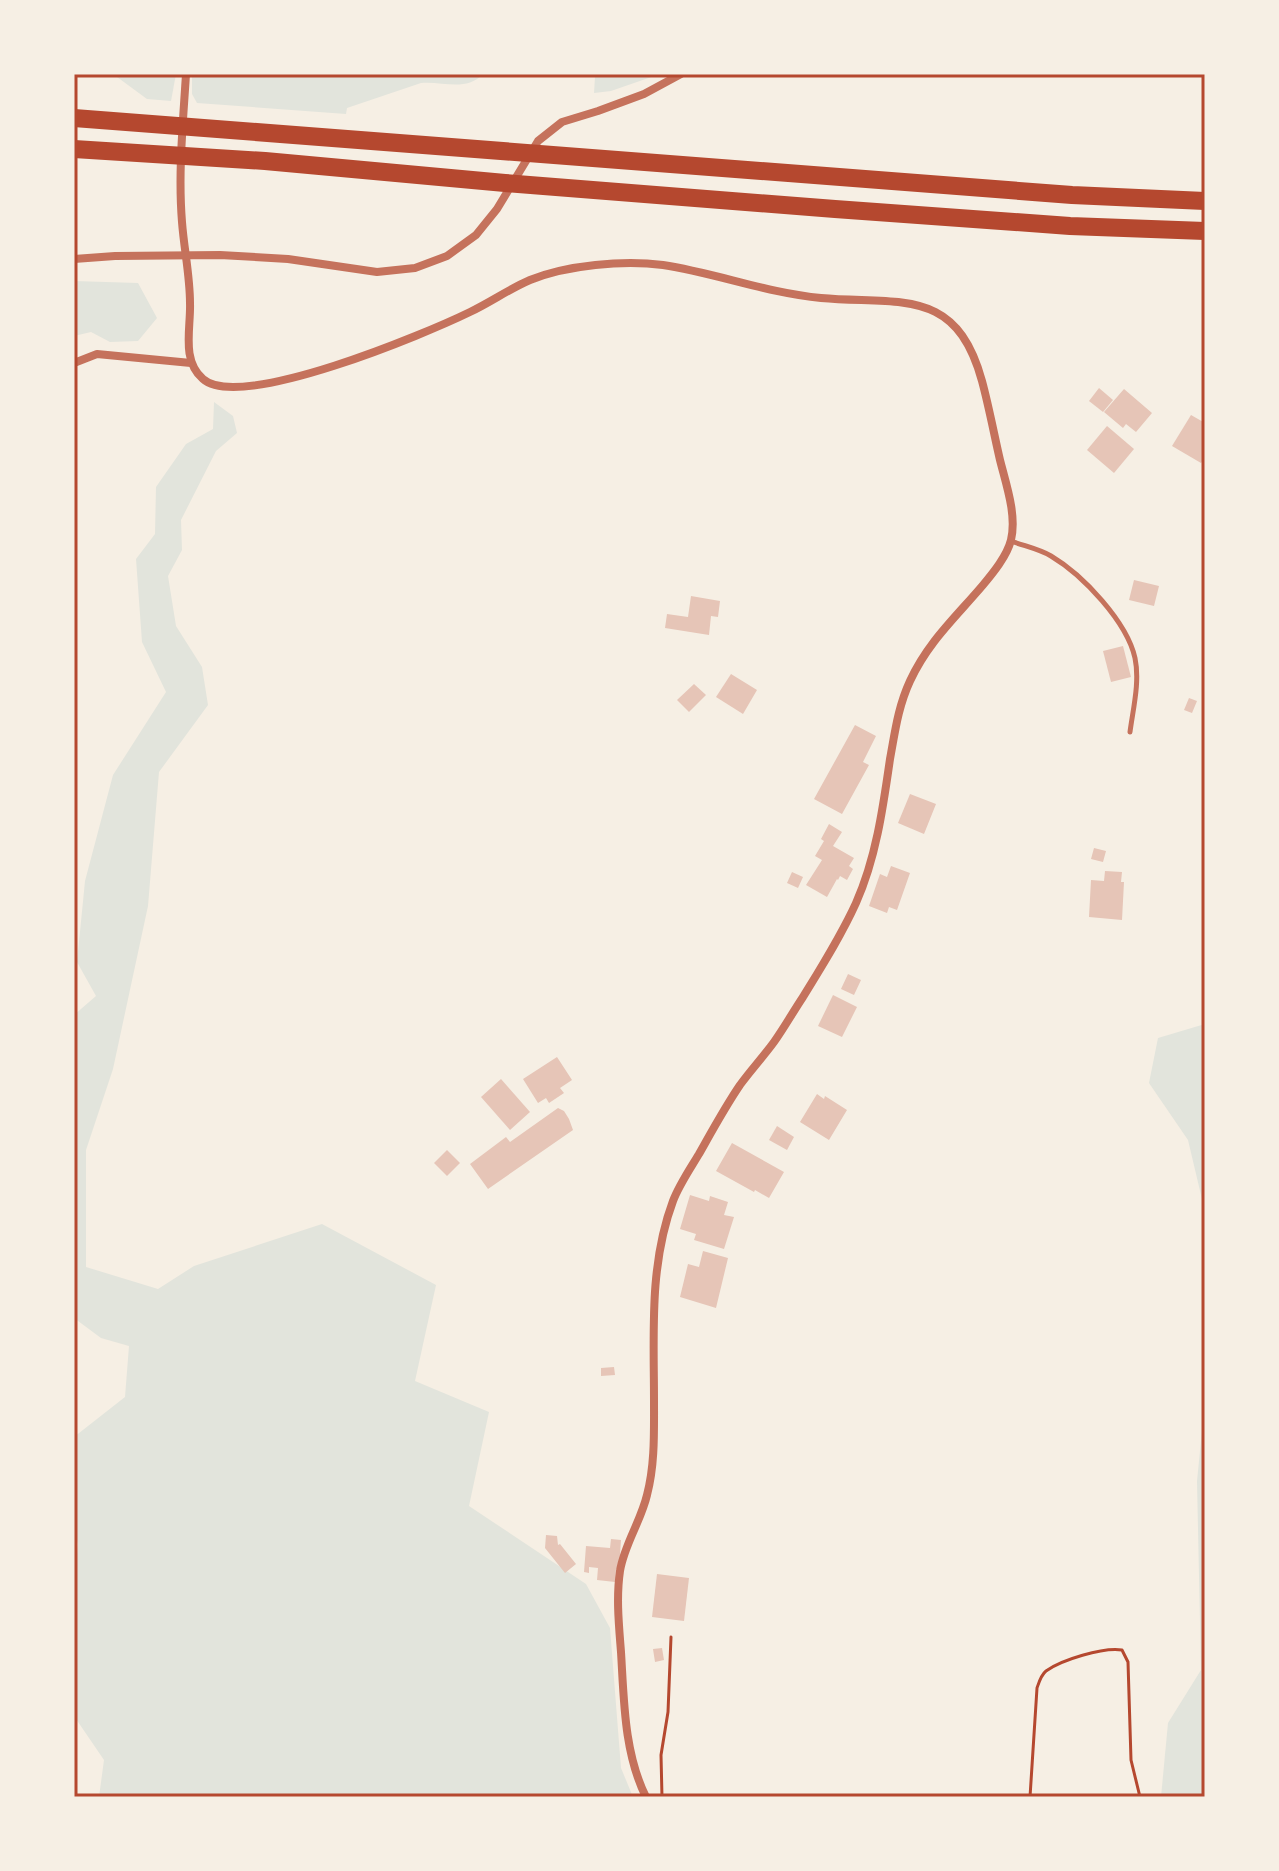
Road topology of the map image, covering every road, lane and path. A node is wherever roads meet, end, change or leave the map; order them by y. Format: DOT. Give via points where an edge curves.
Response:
graph roads {
  1 [pos="186,74"];
  2 [pos="681,74"];
  3 [pos="74,118"];
  4 [pos="74,149"];
  5 [pos="1205,201"];
  6 [pos="1205,231"];
  7 [pos="186,254"];
  8 [pos="74,259"];
  9 [pos="74,363"];
  10 [pos="191,363"];
  11 [pos="1011,541"];
  12 [pos="1130,732"];
  13 [pos="671,1637"];
  14 [pos="646,1797"];
  15 [pos="662,1797"];
  16 [pos="1030,1797"];
  17 [pos="1140,1797"];
  1 -- 7 [label="street" via="180,187"];
  2 -- 7 [label="street" via="644,94 562,122 538,141 476,235 447,256 415,268 377,272 288,259"];
  3 -- 5 [label="highway"];
  4 -- 6 [label="highway" via="1070,226"];
  7 -- 8 [label="street"];
  7 -- 10 [label="street"];
  9 -- 10 [label="street" via="97,354"];
  10 -- 11 [label="street" via="206,383 216,387 292,378 369,354 471,312 531,279 615,264 664,265 818,298 913,304 937,312 971,347 1008,493"];
  11 -- 12 [label="lane" via="1050,556 1075,574 1128,636 1136,661"];
  11 -- 14 [label="street" via="997,567 932,642 911,678 894,725 873,856 858,899 835,946 726,1107 675,1196 661,1241 654,1296 654,1435 648,1494 620,1568 618,1611 628,1736"];
  13 -- 15 [label="path"];
  16 -- 17 [label="path" via="1037,1688 1043,1673 1112,1648 1122,1650 1128,1662 1131,1760"];
}
